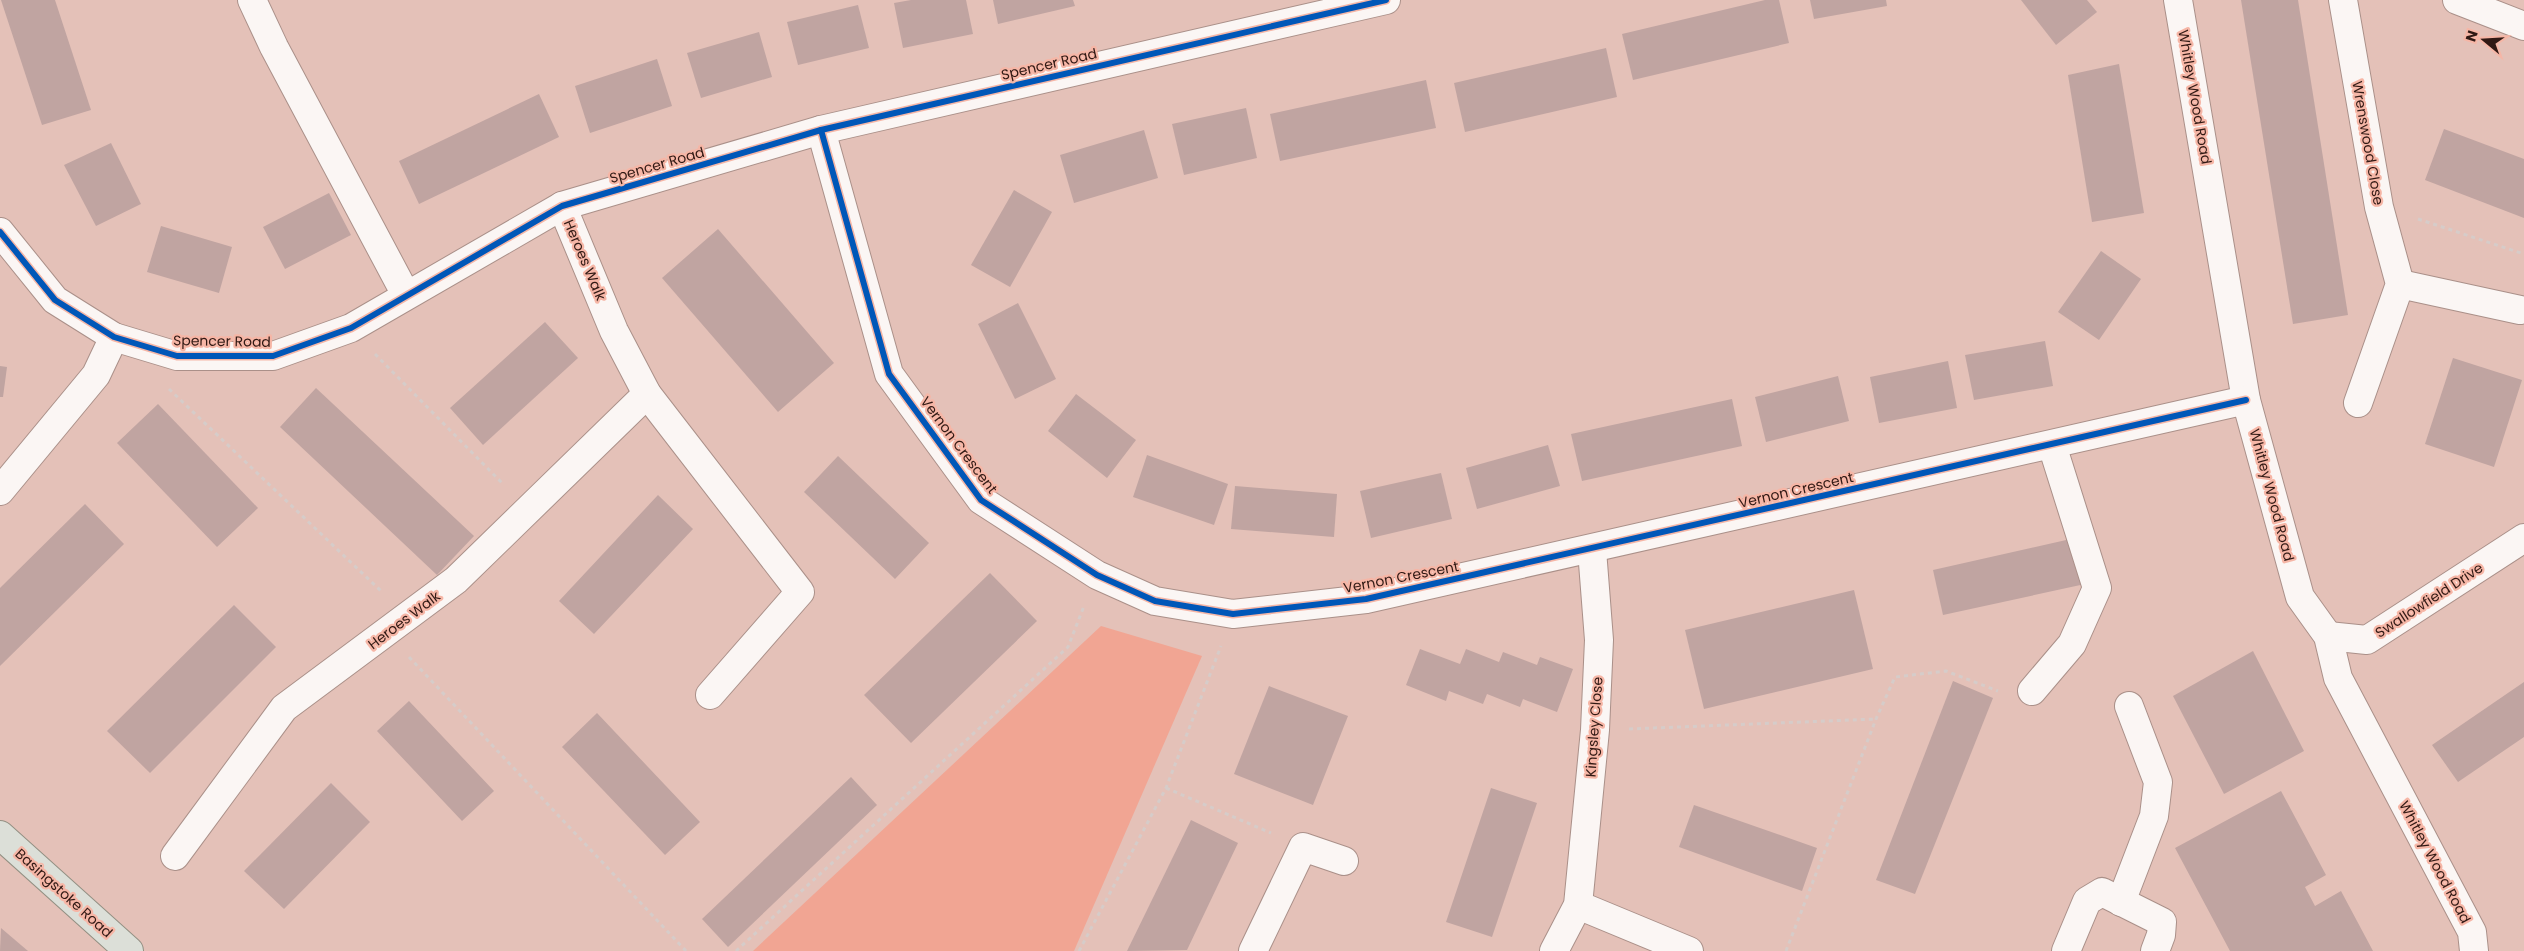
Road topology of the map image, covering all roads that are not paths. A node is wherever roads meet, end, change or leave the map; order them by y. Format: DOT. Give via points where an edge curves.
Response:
graph roads {
  1 [pos="252,0"];
  2 [pos="1386,0"];
  3 [pos="2178,0"];
  4 [pos="2343,0"];
  5 [pos="2456,0"];
  6 [pos="2524,26"];
  7 [pos="821,130"];
  8 [pos="562,206"];
  9 [pos="0,232"];
  10 [pos="2400,284"];
  11 [pos="406,295"];
  12 [pos="2520,310"];
  13 [pos="114,337"];
  14 [pos="647,394"];
  15 [pos="2246,400"];
  16 [pos="2358,404"];
  17 [pos="2052,445"];
  18 [pos="0,491"];
  19 [pos="2524,538"];
  20 [pos="1592,550"];
  21 [pos="2328,636"];
  22 [pos="2032,691"];
  23 [pos="710,695"];
  24 [pos="2129,706"];
  25 [pos="0,834"];
  26 [pos="174,856"];
  27 [pos="1344,861"];
  28 [pos="2121,902"];
  29 [pos="1578,905"];
  30 [pos="129,951"];
  31 [pos="1253,951"];
  32 [pos="1554,951"];
  33 [pos="1689,951"];
  34 [pos="2066,951"];
  35 [pos="2155,951"];
  36 [pos="2474,951"];
  1 -- 11 [label="street"];
  2 -- 7 [label="street, Spencer Road"];
  3 -- 15 [label="street, Whitley Wood Road"];
  4 -- 10 [label="street, Wrenswood Close" via="2379,206"];
  5 -- 6 [label="street"];
  7 -- 8 [label="street, Spencer Road"];
  7 -- 20 [label="street, Vernon Crescent" via="889,374 982,500 1096,575 1155,601 1234,614 1366,599"];
  8 -- 11 [label="street, Spencer Road"];
  8 -- 14 [label="street, Heroes Walk" via="614,331"];
  9 -- 13 [label="street, Spencer Road" via="55,300"];
  10 -- 12 [label="street"];
  10 -- 16 [label="street"];
  11 -- 13 [label="street, Spencer Road" via="350,328 274,356 177,356"];
  13 -- 18 [label="street" via="96,375"];
  14 -- 23 [label="street, Heroes Walk" via="800,592"];
  14 -- 26 [label="street, Heroes Walk" via="456,580 284,708"];
  15 -- 17 [label="street, Vernon Crescent"];
  15 -- 21 [label="street, Whitley Wood Road" via="2300,597"];
  17 -- 20 [label="street, Vernon Crescent"];
  17 -- 22 [label="street" via="2097,588 2072,644"];
  19 -- 21 [label="street, Swallowfield Drive" via="2367,640"];
  20 -- 29 [label="street, Kingsley Close" via="1599,640 1596,730"];
  21 -- 36 [label="street, Whitley Wood Road" via="2338,678 2472,932"];
  24 -- 28 [label="street" via="2158,782 2154,816"];
  25 -- 30 [label="main road, Basingstoke Road"];
  27 -- 31 [label="street" via="1303,847"];
  28 -- 34 [label="street" via="2102,892 2087,901"];
  28 -- 35 [label="street" via="2162,922"];
  29 -- 32 [label="street, Kingsley Close"];
  29 -- 33 [label="street"];
}
